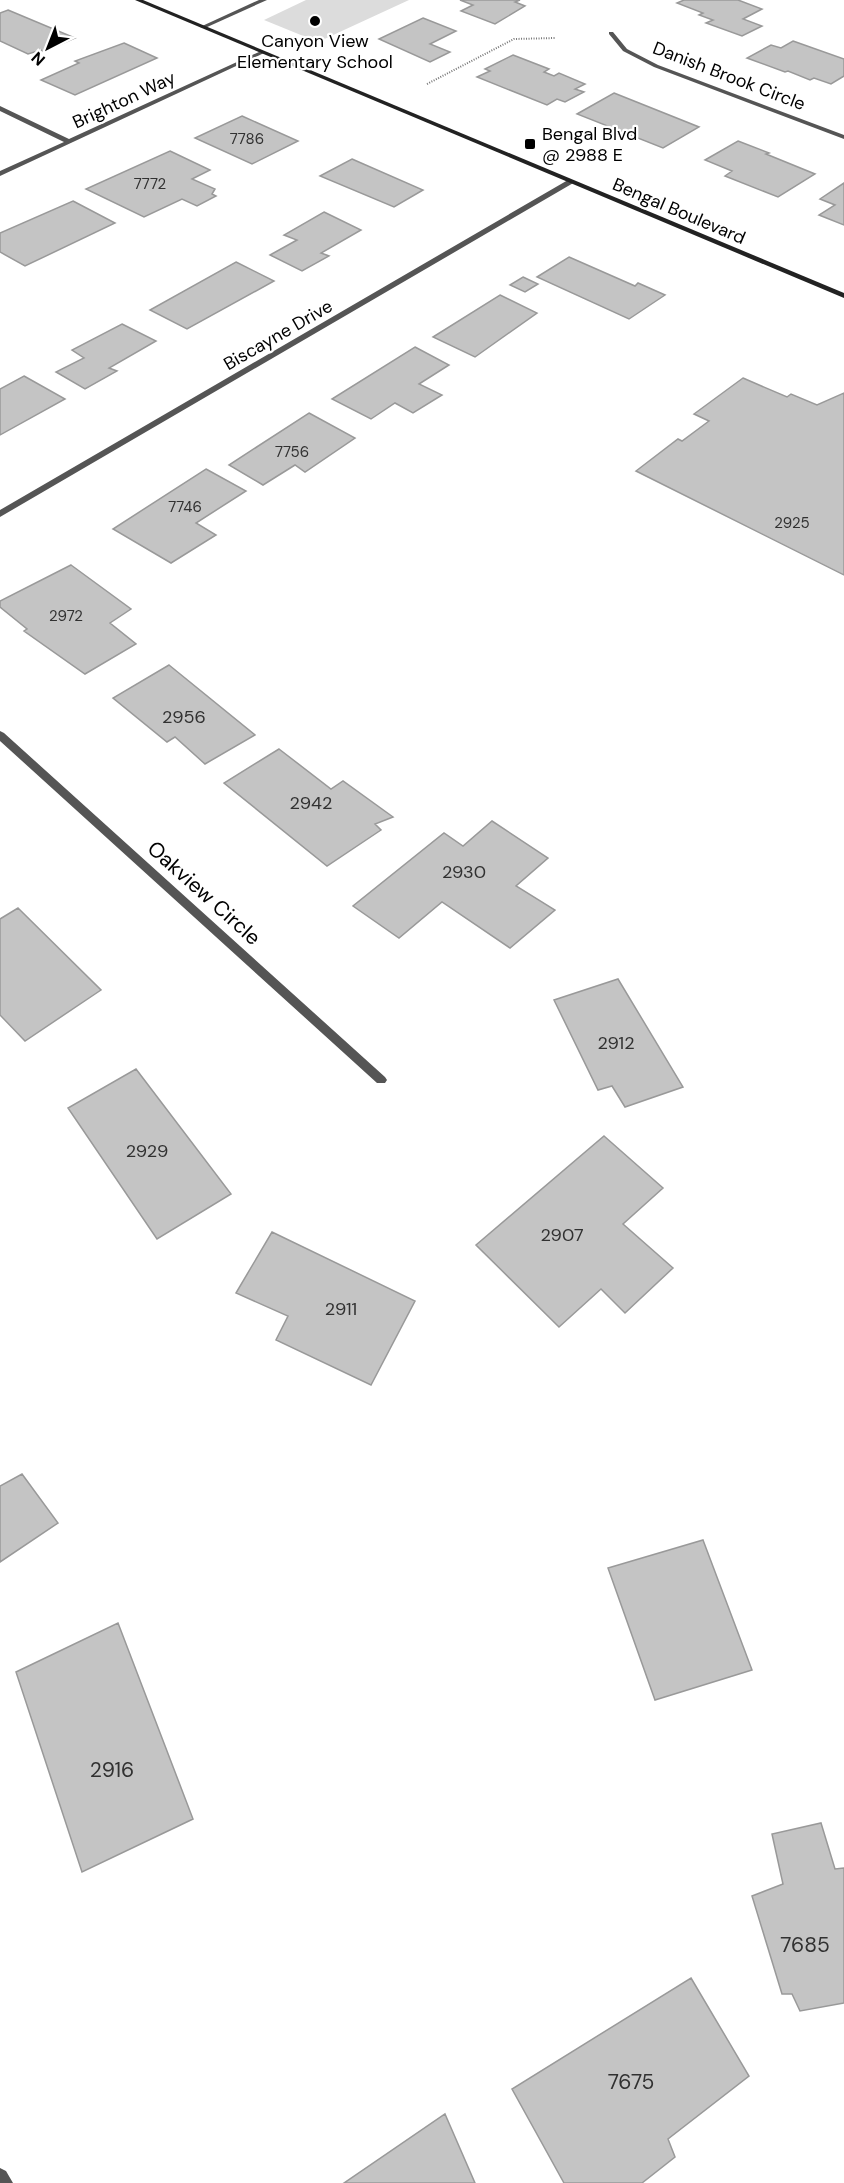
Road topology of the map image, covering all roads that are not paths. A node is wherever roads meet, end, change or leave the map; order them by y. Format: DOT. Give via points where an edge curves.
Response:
graph roads {
  1 [pos="138,0"];
  2 [pos="264,0"];
  3 [pos="203,27"];
  4 [pos="610,33"];
  5 [pos="261,53"];
  6 [pos="0,108"];
  7 [pos="844,137"];
  8 [pos="69,142"];
  9 [pos="0,174"];
  10 [pos="571,182"];
  11 [pos="844,296"];
  12 [pos="0,514"];
  13 [pos="0,735"];
  14 [pos="381,1080"];
  15 [pos="0,2177"];
  16 [pos="4,2183"];
  1 -- 3 [label="main road, Bengal Boulevard"];
  2 -- 3 [label="street"];
  3 -- 5 [label="main road, Bengal Boulevard"];
  4 -- 7 [label="street, Danish Brook Circle" via="625,50 656,66"];
  5 -- 8 [label="street, Brighton Way"];
  5 -- 10 [label="main road, Bengal Boulevard"];
  6 -- 8 [label="street"];
  8 -- 9 [label="street, Brighton Way"];
  10 -- 11 [label="main road, Bengal Boulevard"];
  10 -- 12 [label="street, Biscayne Drive"];
  13 -- 14 [label="street, Oakview Circle"];
  15 -- 16 [label="street"];
}
